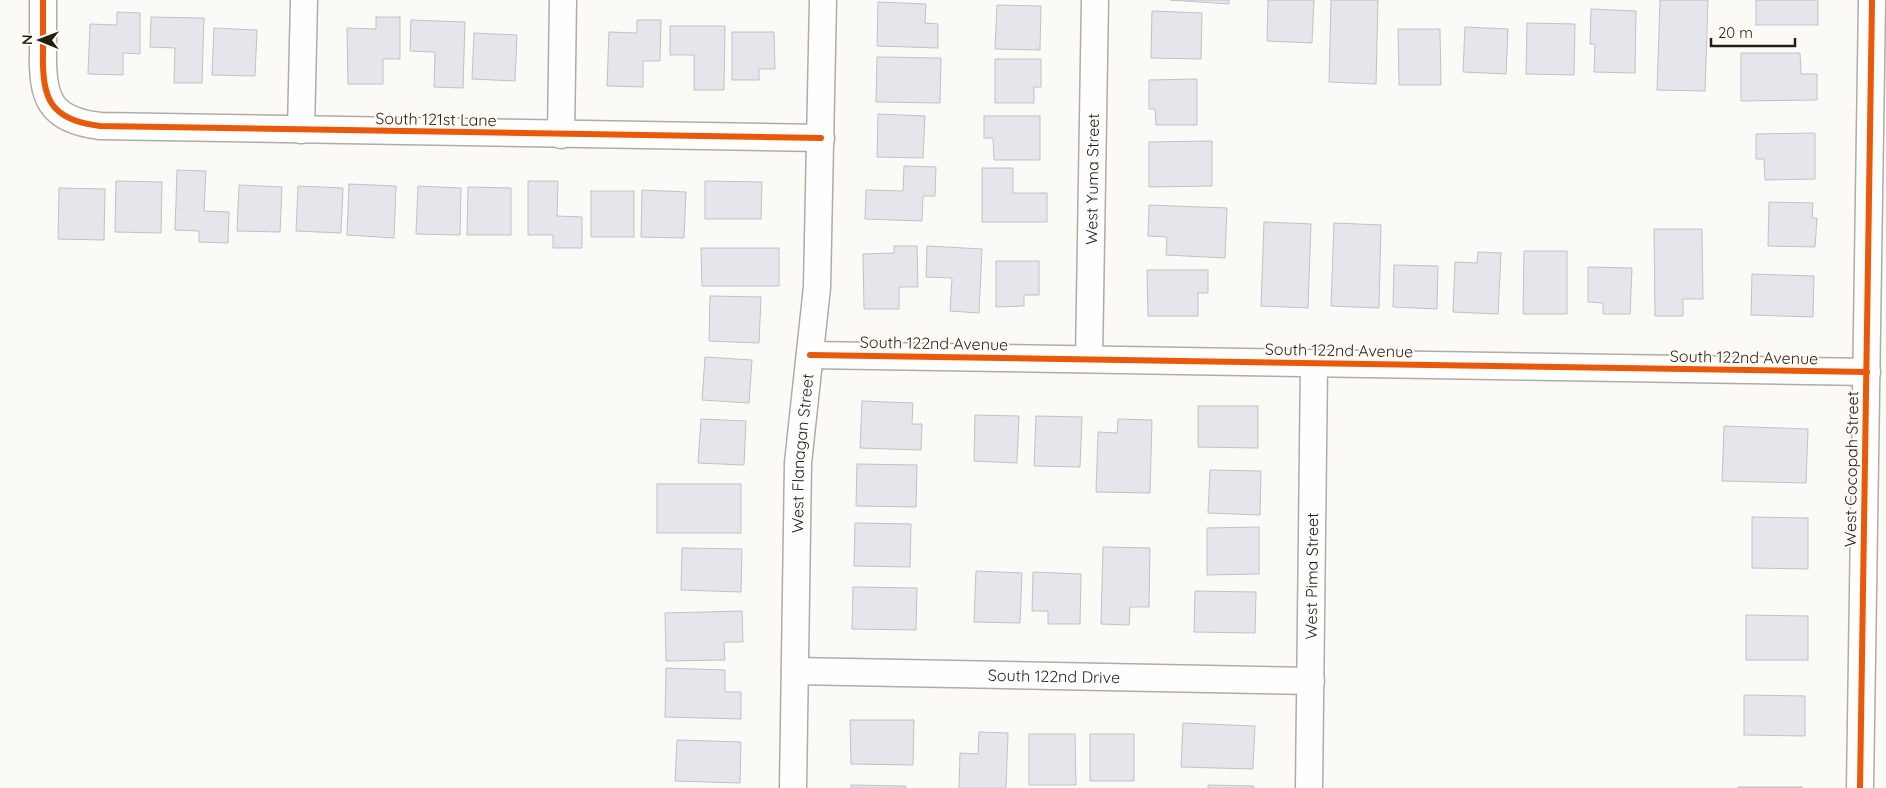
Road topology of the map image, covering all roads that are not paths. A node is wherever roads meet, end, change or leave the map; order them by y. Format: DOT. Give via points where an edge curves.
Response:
graph roads {
  1 [pos="44,0"];
  2 [pos="304,0"];
  3 [pos="563,0"];
  4 [pos="823,0"];
  5 [pos="1095,0"];
  6 [pos="1872,0"];
  7 [pos="301,130"];
  8 [pos="561,135"];
  9 [pos="821,138"];
  10 [pos="1877,213"];
  11 [pos="810,355"];
  12 [pos="1089,359"];
  13 [pos="1314,364"];
  14 [pos="1867,372"];
  15 [pos="795,671"];
  16 [pos="1312,681"];
  17 [pos="793,788"];
  18 [pos="1310,788"];
  19 [pos="1860,788"];
  1 -- 7 [label="street, South 121st Lane" via="43,82 56,109 69,119 100,126"];
  2 -- 7 [label="street"];
  3 -- 8 [label="street"];
  4 -- 9 [label="street, West Flanagan Street"];
  5 -- 12 [label="street, West Yuma Street"];
  6 -- 10 [label="street, West Cocopah Street"];
  7 -- 8 [label="street, South 121st Lane"];
  8 -- 9 [label="street, South 121st Lane"];
  9 -- 11 [label="street, West Flanagan Street" via="819,256"];
  10 -- 14 [label="street, West Cocopah Street"];
  11 -- 12 [label="street, South 122nd Avenue"];
  11 -- 15 [label="street, West Flanagan Street" via="798,463"];
  12 -- 13 [label="street, South 122nd Avenue"];
  13 -- 14 [label="street, South 122nd Avenue"];
  13 -- 16 [label="street, West Pima Street"];
  14 -- 19 [label="street, West Cocopah Street"];
  15 -- 16 [label="street, South 122nd Drive"];
  15 -- 17 [label="street, West Flanagan Street"];
  16 -- 18 [label="street, West Pima Street"];
}
